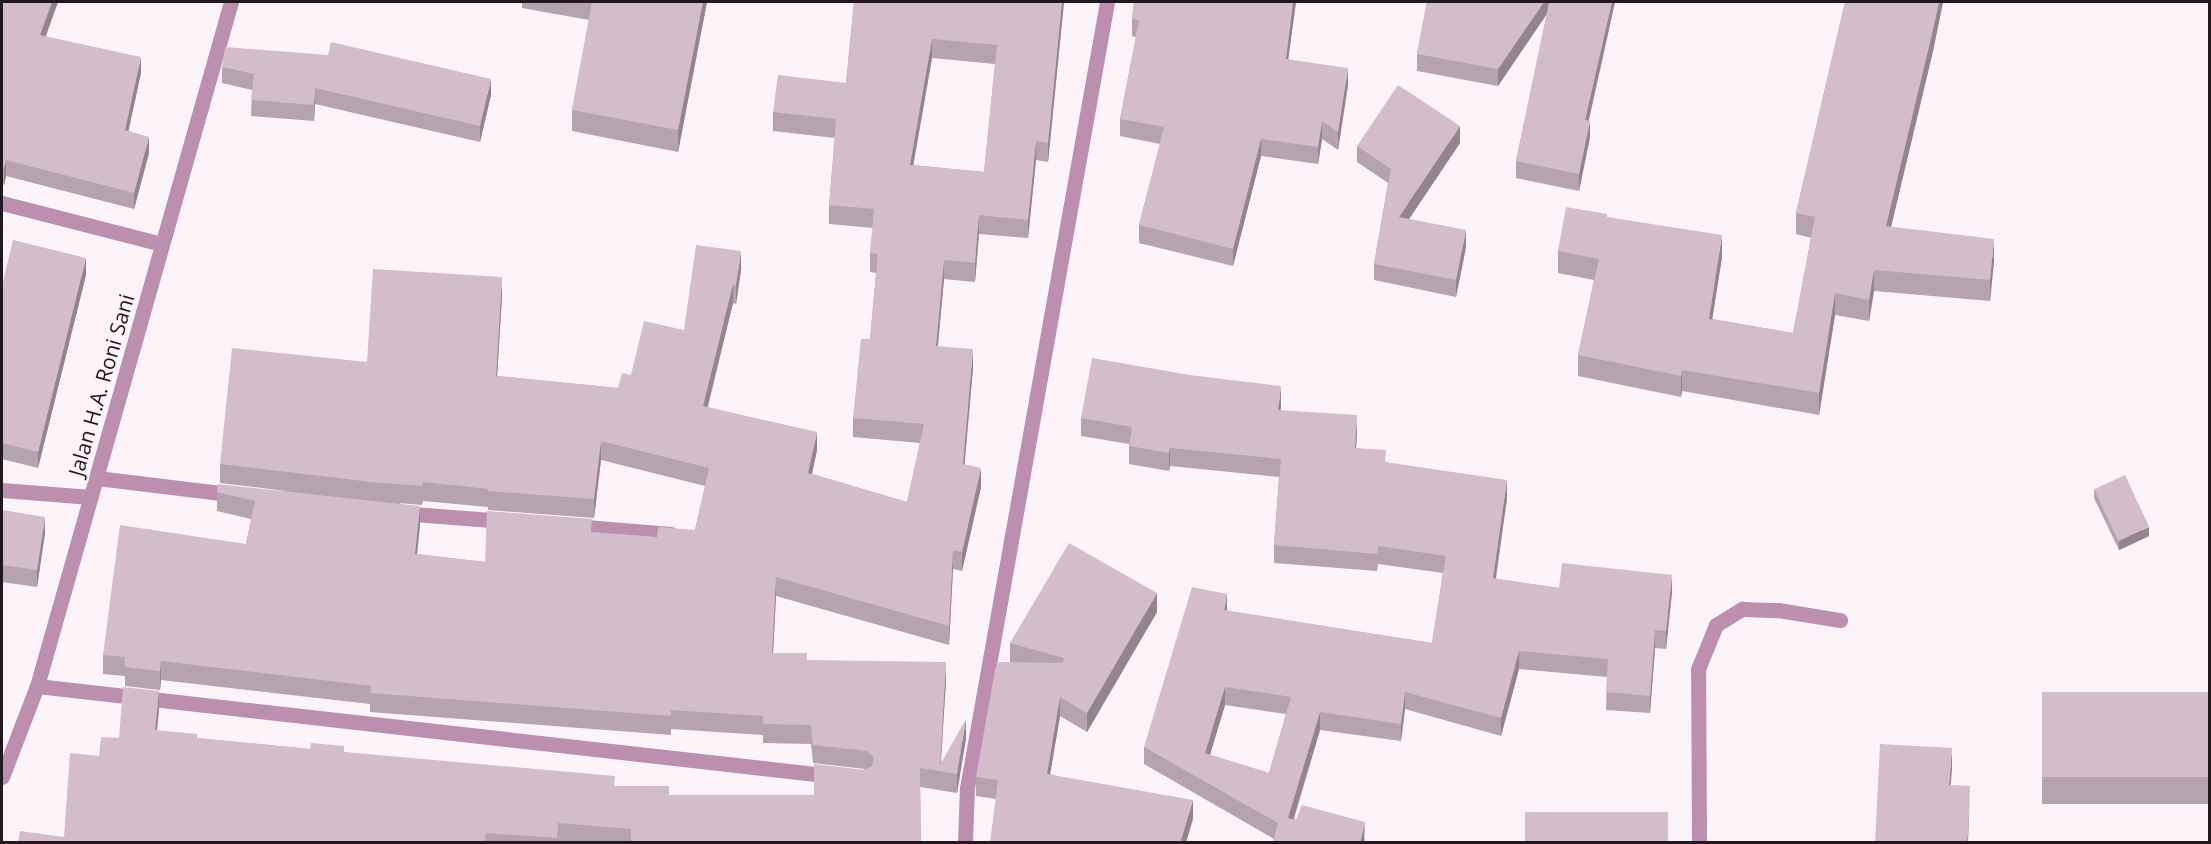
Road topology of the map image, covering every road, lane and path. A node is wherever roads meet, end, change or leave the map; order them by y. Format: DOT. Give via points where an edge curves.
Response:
graph roads {
  1 [pos="231,2"];
  2 [pos="1107,2"];
  3 [pos="2,203"];
  4 [pos="162,244"];
  5 [pos="96,478"];
  6 [pos="2,490"];
  7 [pos="251,496"];
  8 [pos="91,497"];
  9 [pos="381,512"];
  10 [pos="520,522"];
  11 [pos="555,525"];
  12 [pos="671,534"];
  13 [pos="1840,620"];
  14 [pos="37,686"];
  15 [pos="2,777"];
  16 [pos="853,778"];
  17 [pos="965,843"];
  18 [pos="1699,843"];
  1 -- 4 [label="street, Jalan H.A. Roni Sani"];
  2 -- 17 [label="street" via="967,788"];
  3 -- 4 [label="street"];
  4 -- 5 [label="street, Jalan H.A. Roni Sani"];
  5 -- 7 [label="street"];
  5 -- 8 [label="street, Jalan H.A. Roni Sani"];
  6 -- 8 [label="street"];
  8 -- 14 [label="street, Jalan H.A. Roni Sani"];
  9 -- 10 [label="street"];
  11 -- 12 [label="street"];
  13 -- 18 [label="street" via="1778,610 1742,609 1716,625 1698,669"];
  14 -- 15 [label="street, Jalan H.A. Roni Sani"];
  14 -- 16 [label="street"];
}
